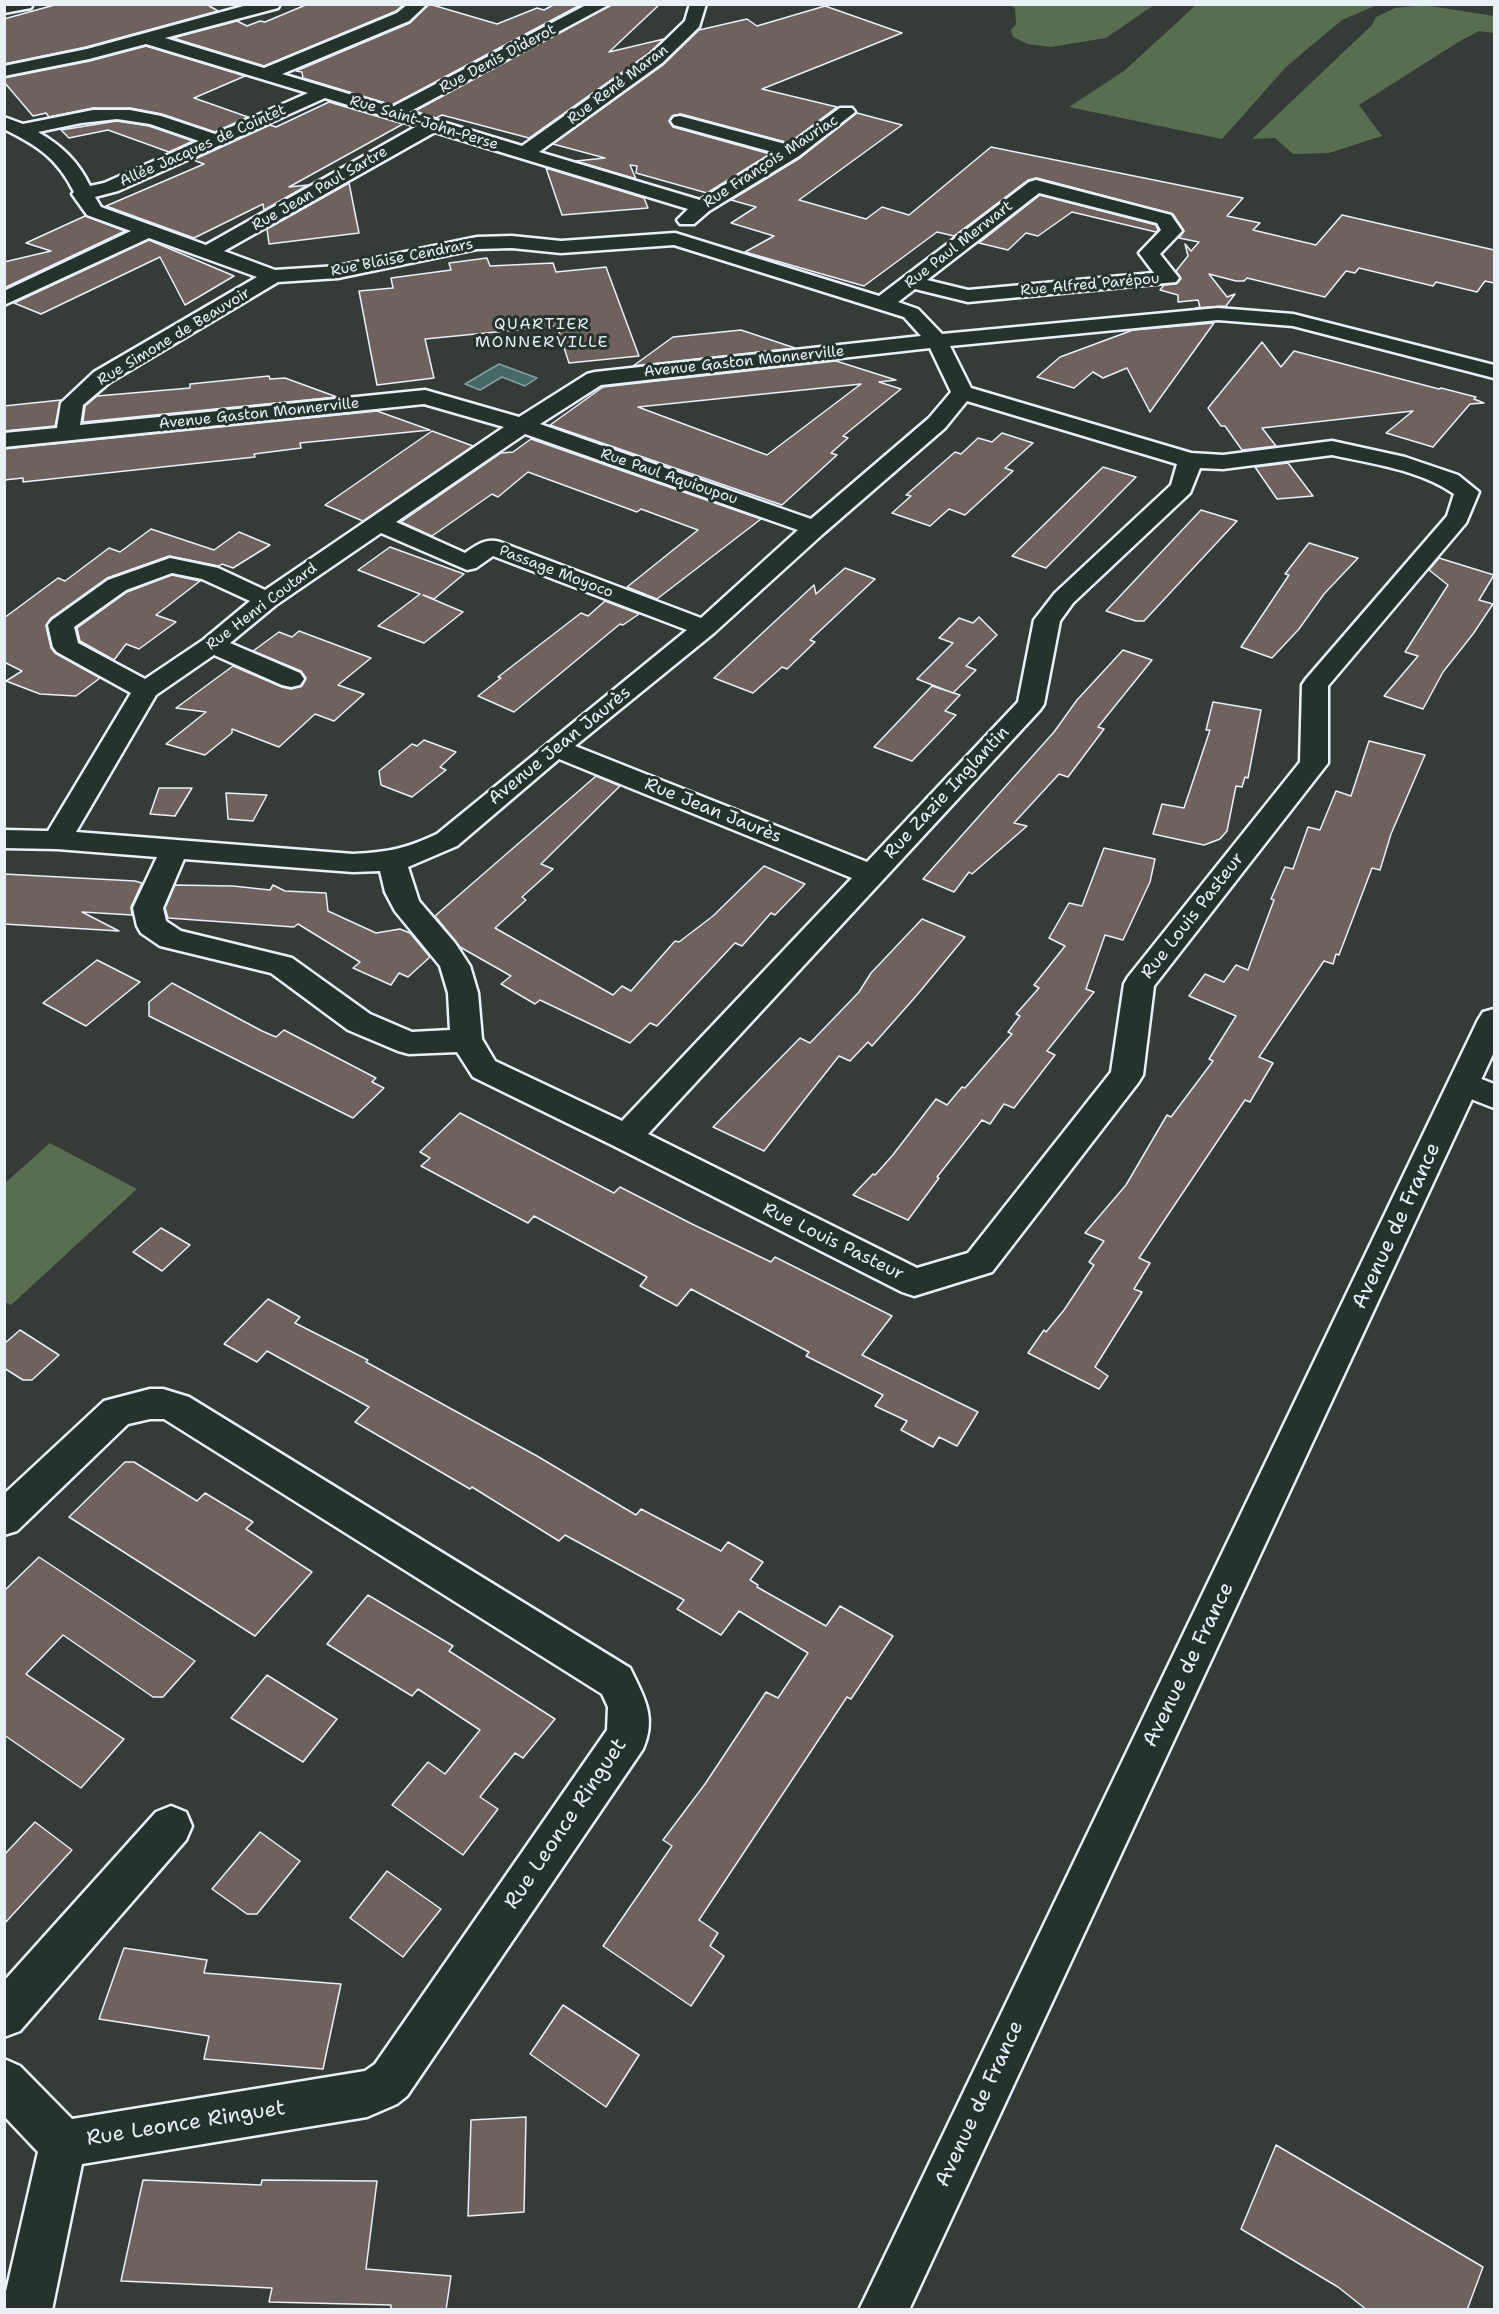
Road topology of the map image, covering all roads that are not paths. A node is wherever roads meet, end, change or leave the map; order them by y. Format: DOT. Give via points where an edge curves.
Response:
graph roads {
  1 [pos="25,4"];
  2 [pos="272,4"];
  3 [pos="419,4"];
  4 [pos="602,4"];
  5 [pos="698,4"];
  6 [pos="4,8"];
  7 [pos="146,38"];
  8 [pos="4,71"];
  9 [pos="263,75"];
  10 [pos="322,93"];
  11 [pos="846,112"];
  12 [pos="394,113"];
  13 [pos="680,121"];
  14 [pos="13,126"];
  15 [pos="431,126"];
  16 [pos="215,140"];
  17 [pos="792,152"];
  18 [pos="524,154"];
  19 [pos="1036,186"];
  20 [pos="82,194"];
  21 [pos="702,207"];
  22 [pos="149,231"];
  23 [pos="675,239"];
  24 [pos="208,252"];
  25 [pos="273,276"];
  26 [pos="912,282"];
  27 [pos="4,299"];
  28 [pos="882,304"];
  29 [pos="938,340"];
  30 [pos="1494,371"];
  31 [pos="962,392"];
  32 [pos="522,425"];
  33 [pos="68,432"];
  34 [pos="4,440"];
  35 [pos="1189,460"];
  36 [pos="378,523"];
  37 [pos="815,528"];
  38 [pos="267,600"];
  39 [pos="705,628"];
  40 [pos="212,645"];
  41 [pos="291,678"];
  42 [pos="146,690"];
  43 [pos="556,748"];
  44 [pos="4,839"];
  45 [pos="57,840"];
  46 [pos="175,848"];
  47 [pos="393,861"];
  48 [pos="870,874"];
  49 [pos="1494,1020"];
  50 [pos="466,1040"];
  51 [pos="1479,1090"];
  52 [pos="626,1137"];
  53 [pos="4,1519"];
  54 [pos="171,1826"];
  55 [pos="4,2015"];
  56 [pos="4,2082"];
  57 [pos="63,2144"];
  58 [pos="27,2310"];
  59 [pos="883,2310"];
  1 -- 6 [label="street"];
  2 -- 7 [label="street"];
  3 -- 9 [label="street" via="403,18"];
  4 -- 12 [label="street, Rue Denis Diderot"];
  5 -- 18 [label="street, Rue René Maran" via="693,23 656,59"];
  7 -- 8 [label="street"];
  7 -- 9 [label="street, Rue Saint-John-Perse"];
  9 -- 10 [label="street, Rue Saint-John-Perse"];
  10 -- 12 [label="street, Rue Saint-John-Perse"];
  10 -- 16 [label="street, Allée Jacques de Cointet"];
  11 -- 17 [label="street, Rue François Mauriac"];
  12 -- 15 [label="street, Rue Saint-John-Perse"];
  13 -- 17 [label="street"];
  14 -- 16 [label="street" via="117,114 152,119"];
  14 -- 20 [label="street, Rue Blaise Cendrars" via="58,154 72,170"];
  15 -- 18 [label="street, Rue Saint-John-Perse"];
  15 -- 24 [label="street, Rue Jean Paul Sartre"];
  16 -- 20 [label="street, Allée Jacques de Cointet" via="111,187"];
  17 -- 21 [label="street, Rue François Mauriac"];
  18 -- 21 [label="street, Rue Saint-John-Perse"];
  19 -- 26 [label="street, Rue Paul Merwart"];
  19 -- 26 [label="street, Rue Alfred Parépou" via="1164,219 1172,231 1149,253 1169,278 968,296"];
  20 -- 22 [label="street, Rue Blaise Cendrars" via="94,211"];
  21 -- 23 [label="street, Rue François Mauriac" via="679,228"];
  22 -- 24 [label="street, Rue Blaise Cendrars"];
  22 -- 27 [label="street"];
  23 -- 25 [label="street, Rue Blaise Cendrars" via="561,247 477,243 338,272"];
  23 -- 28 [label="street, Rue Blaise Cendrars"];
  24 -- 25 [label="street, Rue Blaise Cendrars"];
  25 -- 33 [label="street, Rue Simone de Beauvoir" via="102,377 72,403"];
  26 -- 28 [label="street, Rue Paul Merwart"];
  28 -- 29 [label="street, Rue Blaise Cendrars" via="911,313"];
  29 -- 30 [label="street, Avenue Gaston Monnerville" via="1218,314 1293,320"];
  29 -- 31 [label="street"];
  29 -- 32 [label="street, Avenue Gaston Monnerville" via="595,379"];
  31 -- 35 [label="street"];
  31 -- 37 [label="street, Avenue Jean Jaurès" via="937,423"];
  32 -- 33 [label="street, Avenue Gaston Monnerville" via="425,398"];
  32 -- 36 [label="street, Rue Henri Coutard"];
  32 -- 37 [label="street, Rue Paul Aquioupou"];
  33 -- 34 [label="street, Avenue Gaston Monnerville"];
  35 -- 48 [label="street, Rue Zazie Inglantin" via="1182,488 1064,598 1047,620 1031,704"];
  35 -- 52 [label="street, Rue Louis Pasteur" via="1223,462 1332,448 1397,462 1450,480 1467,492 1458,518 1315,685 1314,763 1139,984 1127,1075 980,1263 914,1282"];
  36 -- 38 [label="street, Rue Henri Coutard"];
  36 -- 39 [label="street, Passage Moyoco" via="467,563 491,547"];
  37 -- 39 [label="street, Avenue Jean Jaurès"];
  38 -- 40 [label="street, Rue Henri Coutard"];
  38 -- 42 [label="street" via="209,573 170,565 117,585 61,625 66,647"];
  39 -- 43 [label="street, Avenue Jean Jaurès"];
  40 -- 41 [label="street"];
  40 -- 42 [label="street, Rue Henri Coutard"];
  42 -- 45 [label="street, Rue Henri Coutard"];
  43 -- 47 [label="street, Avenue Jean Jaurès" via="447,840"];
  43 -- 48 [label="street, Rue Jean Jaurès"];
  44 -- 45 [label="street, Avenue Jean Jaurès"];
  45 -- 46 [label="street, Avenue Jean Jaurès"];
  46 -- 47 [label="street, Avenue Jean Jaurès" via="353,863"];
  46 -- 50 [label="street" via="148,908 152,927 171,939 281,964 359,1022 409,1043"];
  47 -- 50 [label="street" via="395,878 408,908 436,937 456,968 464,1000"];
  48 -- 52 [label="street, Rue Zazie Inglantin"];
  49 -- 51 [label="street, Avenue de France"];
  50 -- 52 [label="street" via="484,1069"];
  51 -- 59 [label="street, Avenue de France"];
  53 -- 57 [label="street, Rue Leonce Ringuet" via="117,1412 163,1404 186,1414 616,1681 628,1706 628,1735 392,2080 368,2094"];
  54 -- 55 [label="street"];
  56 -- 57 [label="street"];
  57 -- 58 [label="street"];
}
